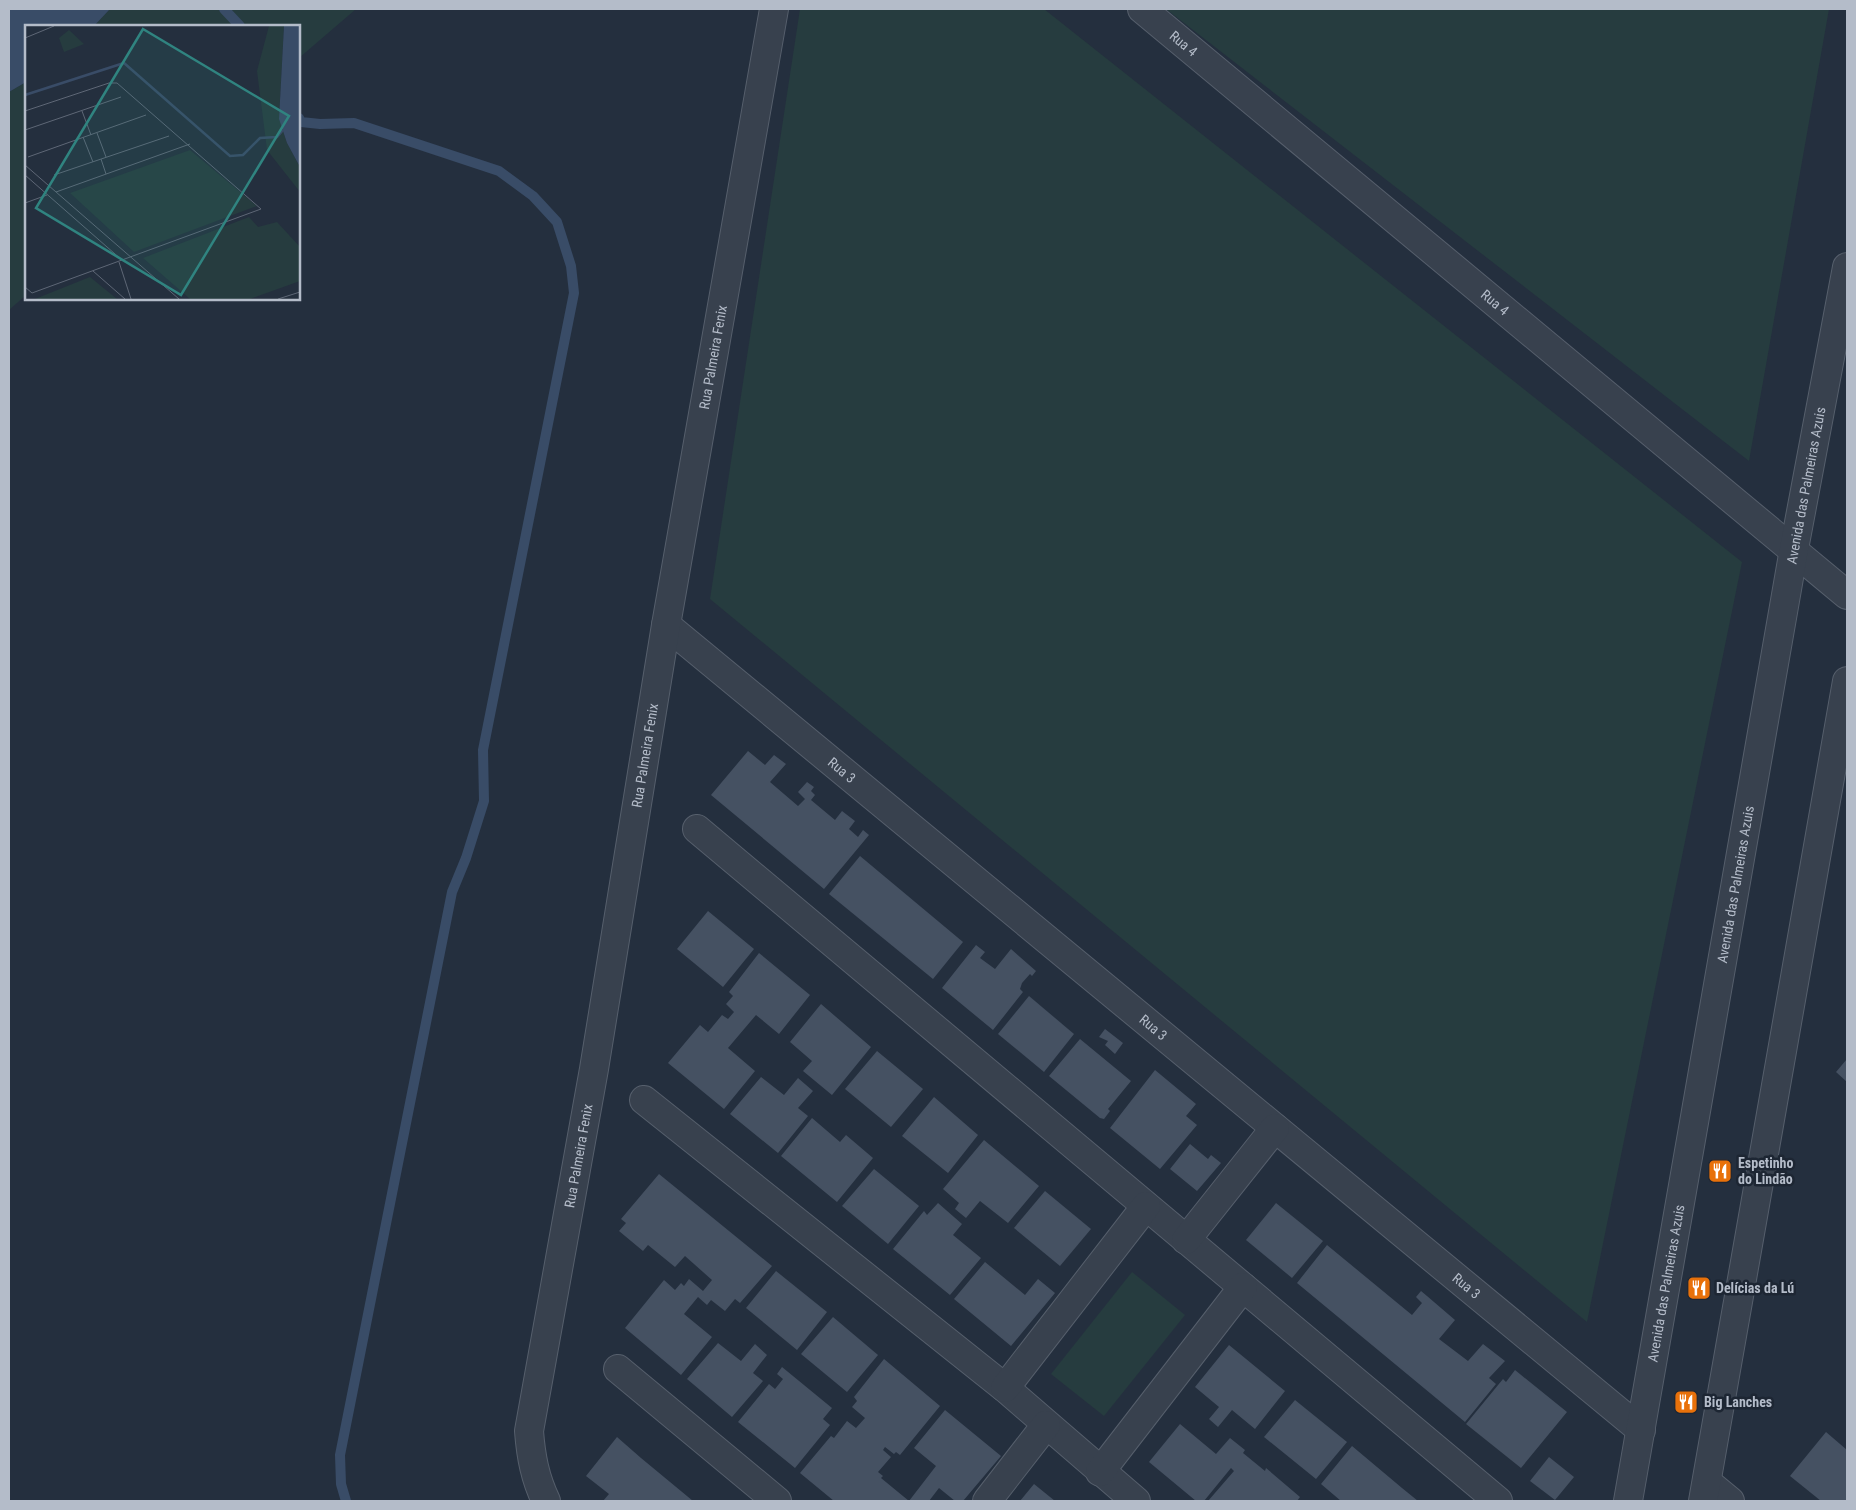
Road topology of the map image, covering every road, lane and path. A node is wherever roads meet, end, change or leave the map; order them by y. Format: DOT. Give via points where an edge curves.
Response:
graph roads {
  1 [pos="774,9"];
  2 [pos="1142,9"];
  3 [pos="1847,267"];
  4 [pos="1794,549"];
  5 [pos="1847,595"];
  6 [pos="666,625"];
  7 [pos="1847,681"];
  8 [pos="697,829"];
  9 [pos="644,1100"];
  10 [pos="1275,1128"];
  11 [pos="1146,1206"];
  12 [pos="1186,1240"];
  13 [pos="1243,1287"];
  14 [pos="618,1369"];
  15 [pos="1004,1388"];
  16 [pos="1046,1425"];
  17 [pos="1641,1430"];
  18 [pos="1100,1472"];
  19 [pos="1705,1492"];
  20 [pos="546,1501"];
  21 [pos="777,1501"];
  22 [pos="987,1501"];
  23 [pos="1136,1501"];
  24 [pos="1498,1501"];
  25 [pos="1628,1501"];
  26 [pos="1730,1501"];
  1 -- 6 [label="street, Rua Palmeira Fenix"];
  2 -- 4 [label="street, Rua 4"];
  3 -- 4 [label="street, Avenida das Palmeiras Azuis"];
  4 -- 5 [label="street, Rua 4"];
  4 -- 17 [label="street, Avenida das Palmeiras Azuis"];
  6 -- 10 [label="street, Rua 3"];
  6 -- 20 [label="street, Rua Palmeira Fenix" via="594,1069 528,1432 531,1460"];
  7 -- 19 [label="street"];
  8 -- 11 [label="street"];
  9 -- 15 [label="street"];
  10 -- 12 [label="street"];
  10 -- 17 [label="street, Rua 3"];
  11 -- 12 [label="street"];
  11 -- 15 [label="street"];
  12 -- 13 [label="street"];
  13 -- 18 [label="street"];
  13 -- 24 [label="street"];
  14 -- 21 [label="street"];
  15 -- 16 [label="street"];
  16 -- 18 [label="street"];
  16 -- 22 [label="street"];
  17 -- 25 [label="street, Avenida das Palmeiras Azuis"];
  18 -- 23 [label="street"];
  19 -- 26 [label="street"];
}
